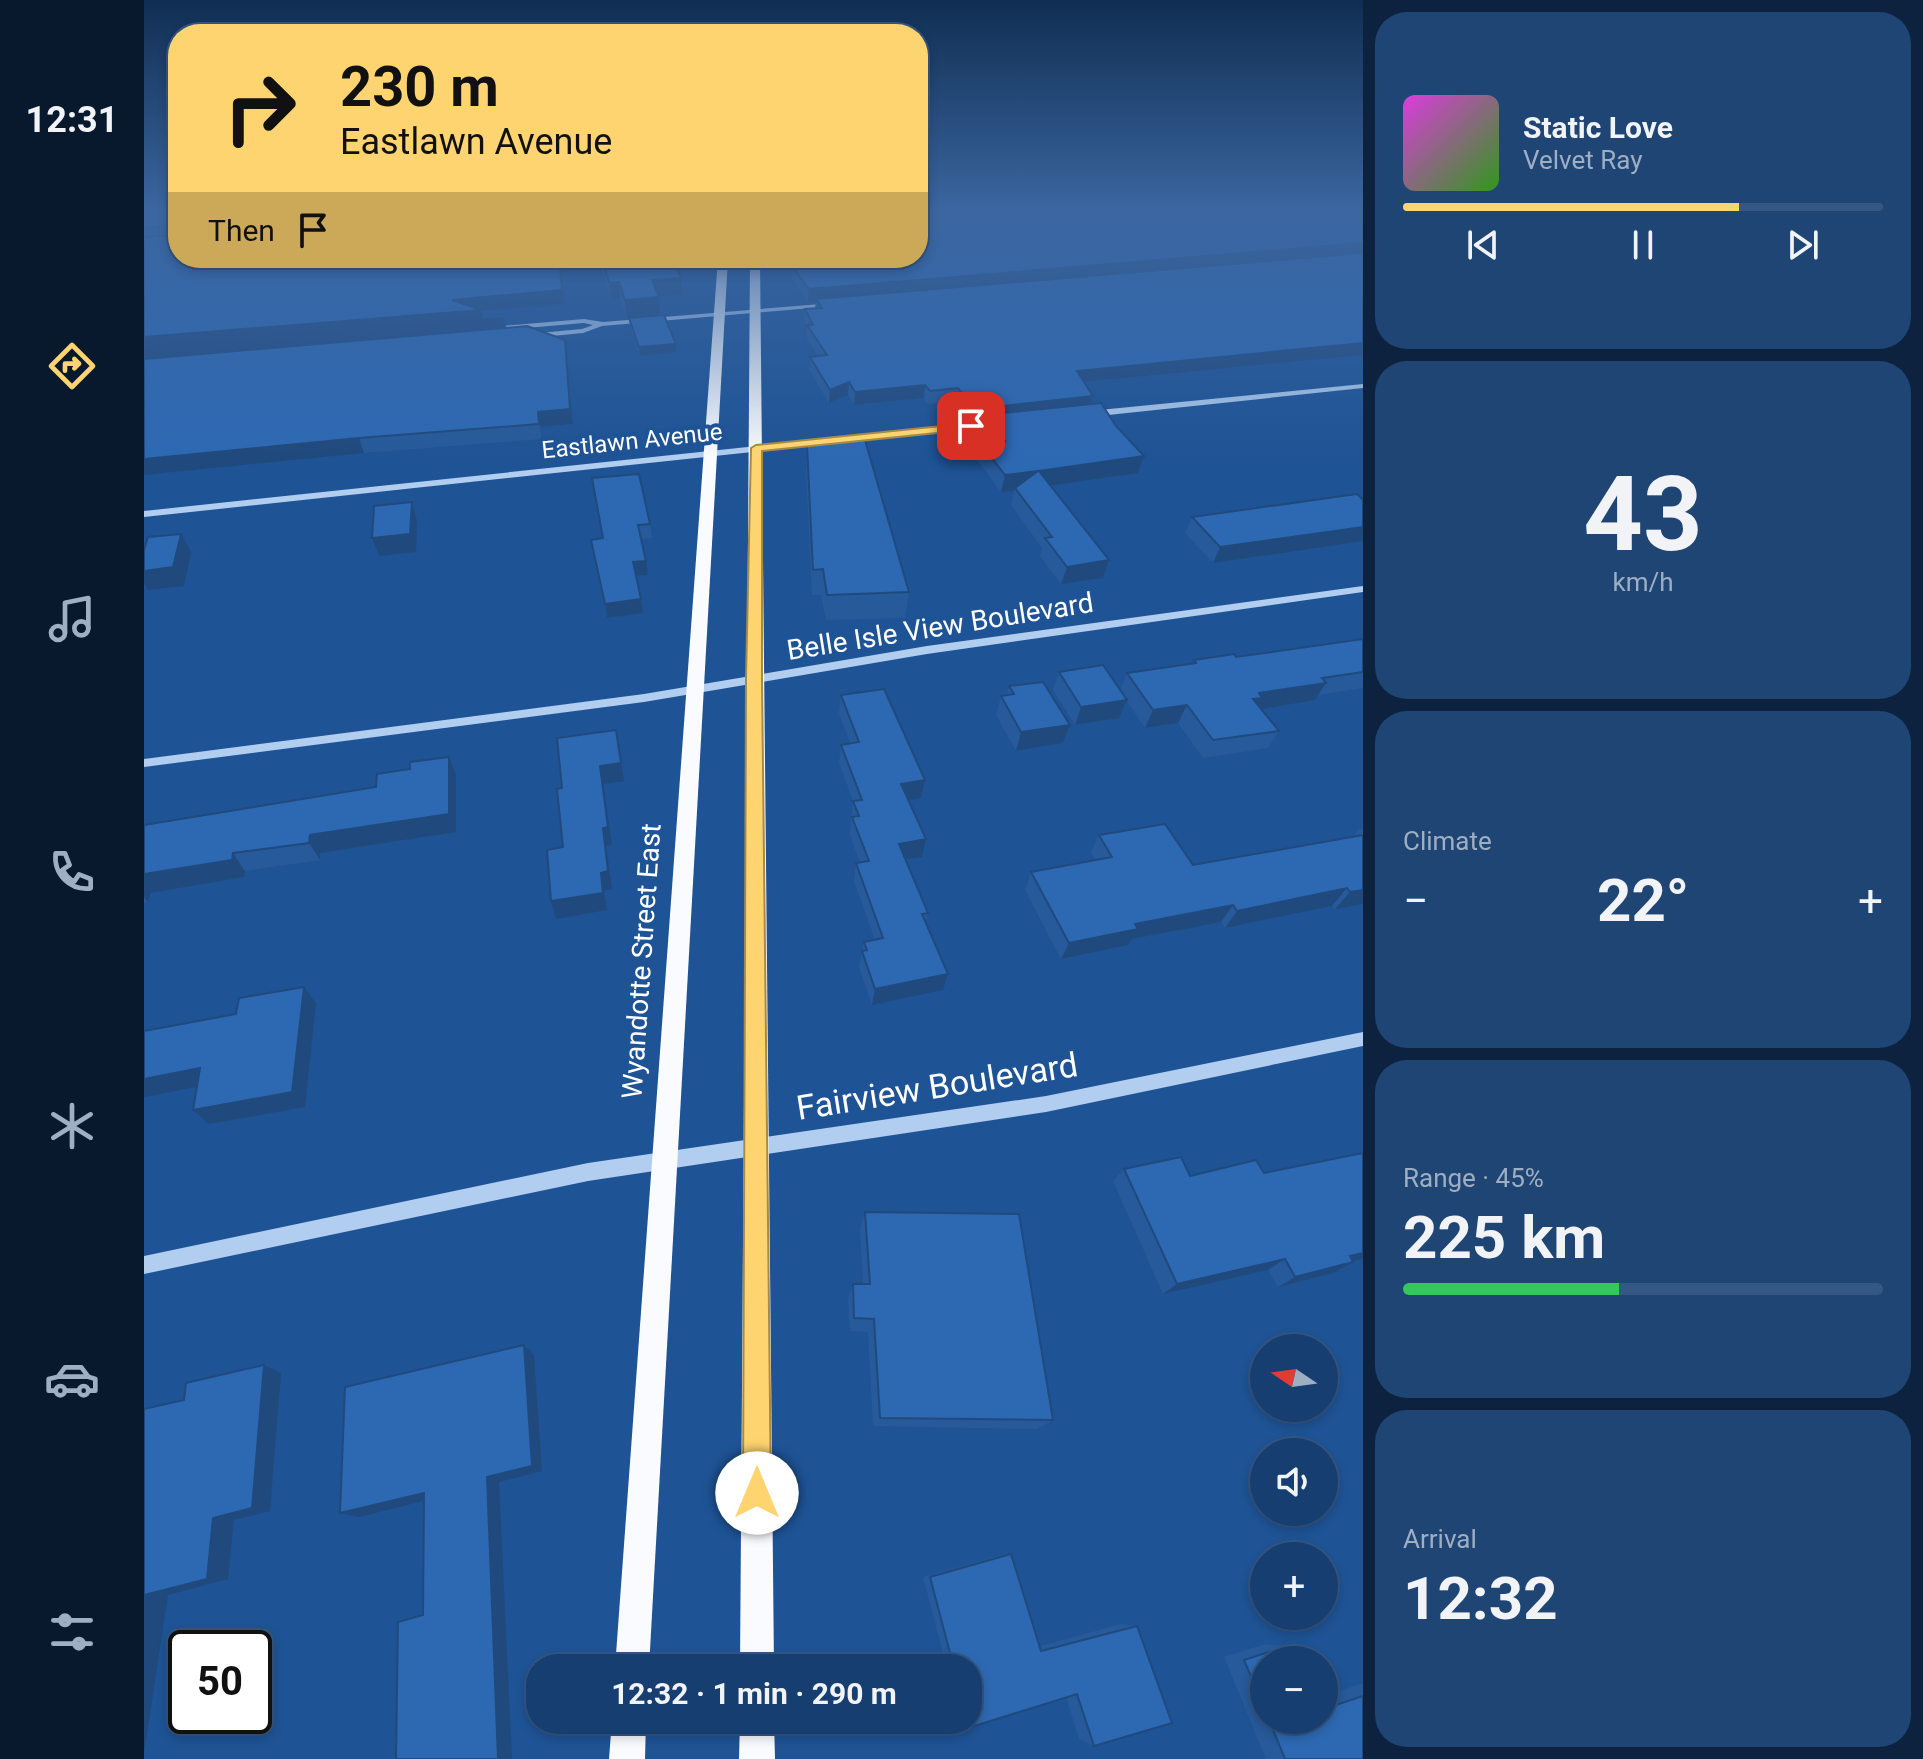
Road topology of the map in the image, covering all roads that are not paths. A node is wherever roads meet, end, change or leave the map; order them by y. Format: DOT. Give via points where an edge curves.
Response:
graph roads {
  1 [pos="720,293"];
  2 [pos="756,293"];
  3 [pos="843,304"];
  4 [pos="756,311"];
  5 [pos="719,314"];
  6 [pos="603,324"];
  7 [pos="474,330"];
  8 [pos="489,339"];
  9 [pos="1363,386"];
  10 [pos="1084,415"];
  11 [pos="1007,423"];
  12 [pos="756,448"];
  13 [pos="710,453"];
  14 [pos="144,514"];
  15 [pos="1363,589"];
  16 [pos="754,678"];
  17 [pos="695,690"];
  18 [pos="144,763"];
  19 [pos="1363,1039"];
  20 [pos="756,1147"];
  21 [pos="665,1161"];
  22 [pos="144,1265"];
  23 [pos="633,1654"];
  24 [pos="757,1654"];
  25 [pos="628,1734"];
  26 [pos="757,1734"];
  27 [pos="627,1759"];
  28 [pos="757,1759"];
  1 -- 5 [label="main road, Wyandotte Street East"];
  2 -- 4 [label="main road"];
  3 -- 4 [label="street"];
  4 -- 5 [label="street"];
  4 -- 12 [label="main road"];
  5 -- 6 [label="street"];
  5 -- 13 [label="main road, Wyandotte Street East"];
  6 -- 7 [label="street"];
  6 -- 8 [label="street" via="583,331"];
  9 -- 10 [label="street"];
  11 -- 12 [label="street, Eastlawn Avenue"];
  12 -- 13 [label="street, Eastlawn Avenue"];
  12 -- 16 [label="main road"];
  13 -- 14 [label="street, Eastlawn Avenue"];
  13 -- 17 [label="main road, Wyandotte Street East"];
  15 -- 16 [label="street, Belle Isle View Boulevard"];
  16 -- 17 [label="street, Belle Isle View Boulevard"];
  16 -- 20 [label="main road"];
  17 -- 18 [label="street, Belle Isle View Boulevard"];
  17 -- 21 [label="main road, Wyandotte Street East"];
  19 -- 20 [label="street, Fairview Boulevard" via="1046,1104"];
  20 -- 21 [label="street, Fairview Boulevard"];
  20 -- 24 [label="main road"];
  21 -- 22 [label="street, Fairview Boulevard" via="588,1172"];
  21 -- 23 [label="main road, Wyandotte Street East"];
  25 -- 27 [label="main road"];
  26 -- 28 [label="main road"];
}
